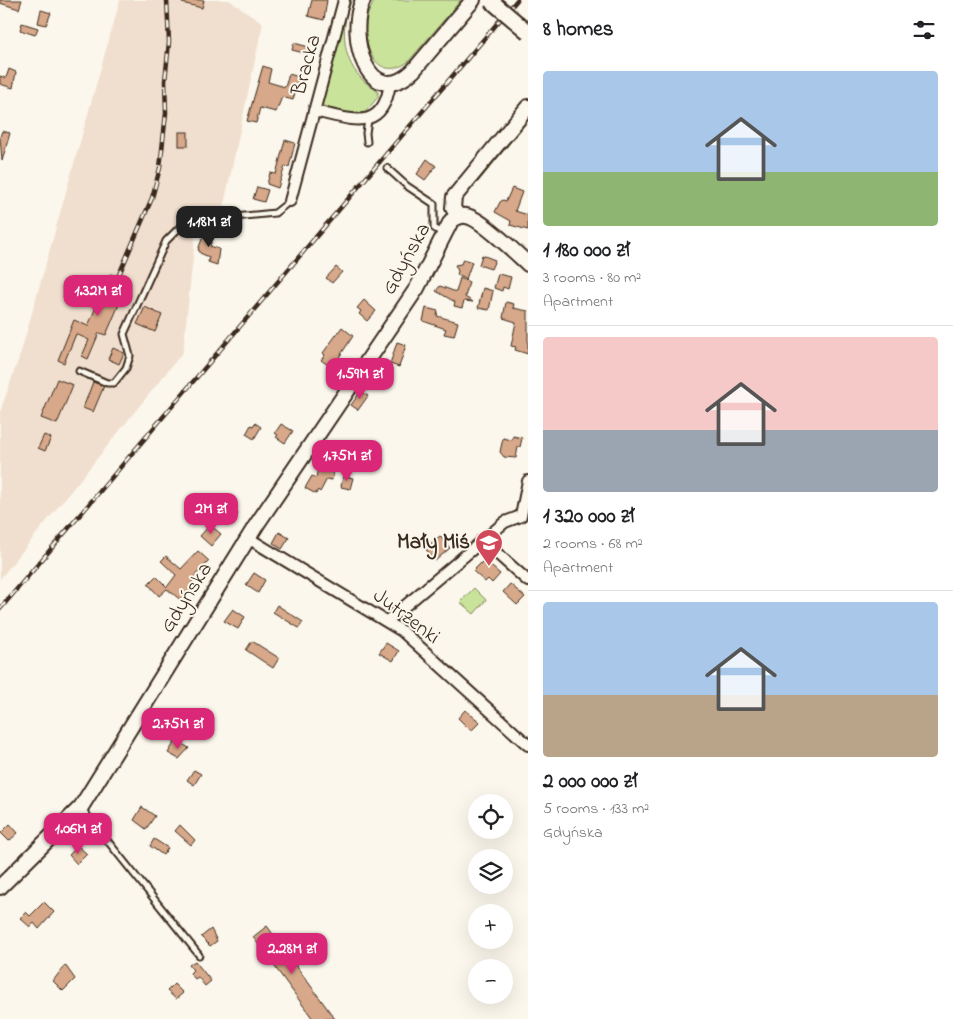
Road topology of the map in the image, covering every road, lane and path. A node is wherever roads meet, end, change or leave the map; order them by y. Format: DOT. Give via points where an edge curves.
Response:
graph roads {
  1 [pos="344,0"];
  2 [pos="363,0"];
  3 [pos="473,0"];
  4 [pos="490,0"];
  5 [pos="528,32"];
  6 [pos="390,83"];
  7 [pos="528,107"];
  8 [pos="314,111"];
  9 [pos="368,120"];
  10 [pos="367,142"];
  11 [pos="387,168"];
  12 [pos="290,201"];
  13 [pos="462,216"];
  14 [pos="445,234"];
  15 [pos="528,264"];
  16 [pos="79,371"];
  17 [pos="528,481"];
  18 [pos="248,538"];
  19 [pos="482,540"];
  20 [pos="528,581"];
  21 [pos="387,621"];
  22 [pos="527,741"];
  23 [pos="81,807"];
  24 [pos="0,887"];
  25 [pos="199,955"];
  1 -- 8 [label="street, Bracka"];
  2 -- 6 [label="main road" via="357,21 358,49 371,74"];
  3 -- 6 [label="main road" via="404,80"];
  4 -- 5 [label="main road, bridge"];
  6 -- 9 [label="street" via="385,103 375,117"];
  7 -- 13 [label="main road" via="454,197 454,208"];
  8 -- 9 [label="street, Bracka"];
  8 -- 12 [label="street, Bracka"];
  9 -- 10 [label="lane"];
  11 -- 14 [label="lane" via="434,204 434,228"];
  12 -- 16 [label="lane" via="276,213 185,222 166,241 124,334 130,356 126,368 114,383"];
  13 -- 14 [label="main road, Gdyńska" via="451,221"];
  13 -- 15 [label="main road" via="501,240"];
  14 -- 18 [label="main road, Gdyńska" via="417,288"];
  17 -- 19 [label="street" via="521,516 505,522"];
  18 -- 21 [label="street, Jutrzenki"];
  18 -- 23 [label="main road, Gdyńska"];
  19 -- 20 [label="street"];
  19 -- 21 [label="street"];
  21 -- 22 [label="street, Jutrzenki"];
  23 -- 24 [label="main road, Gdyńska"];
  23 -- 25 [label="lane"];
}
